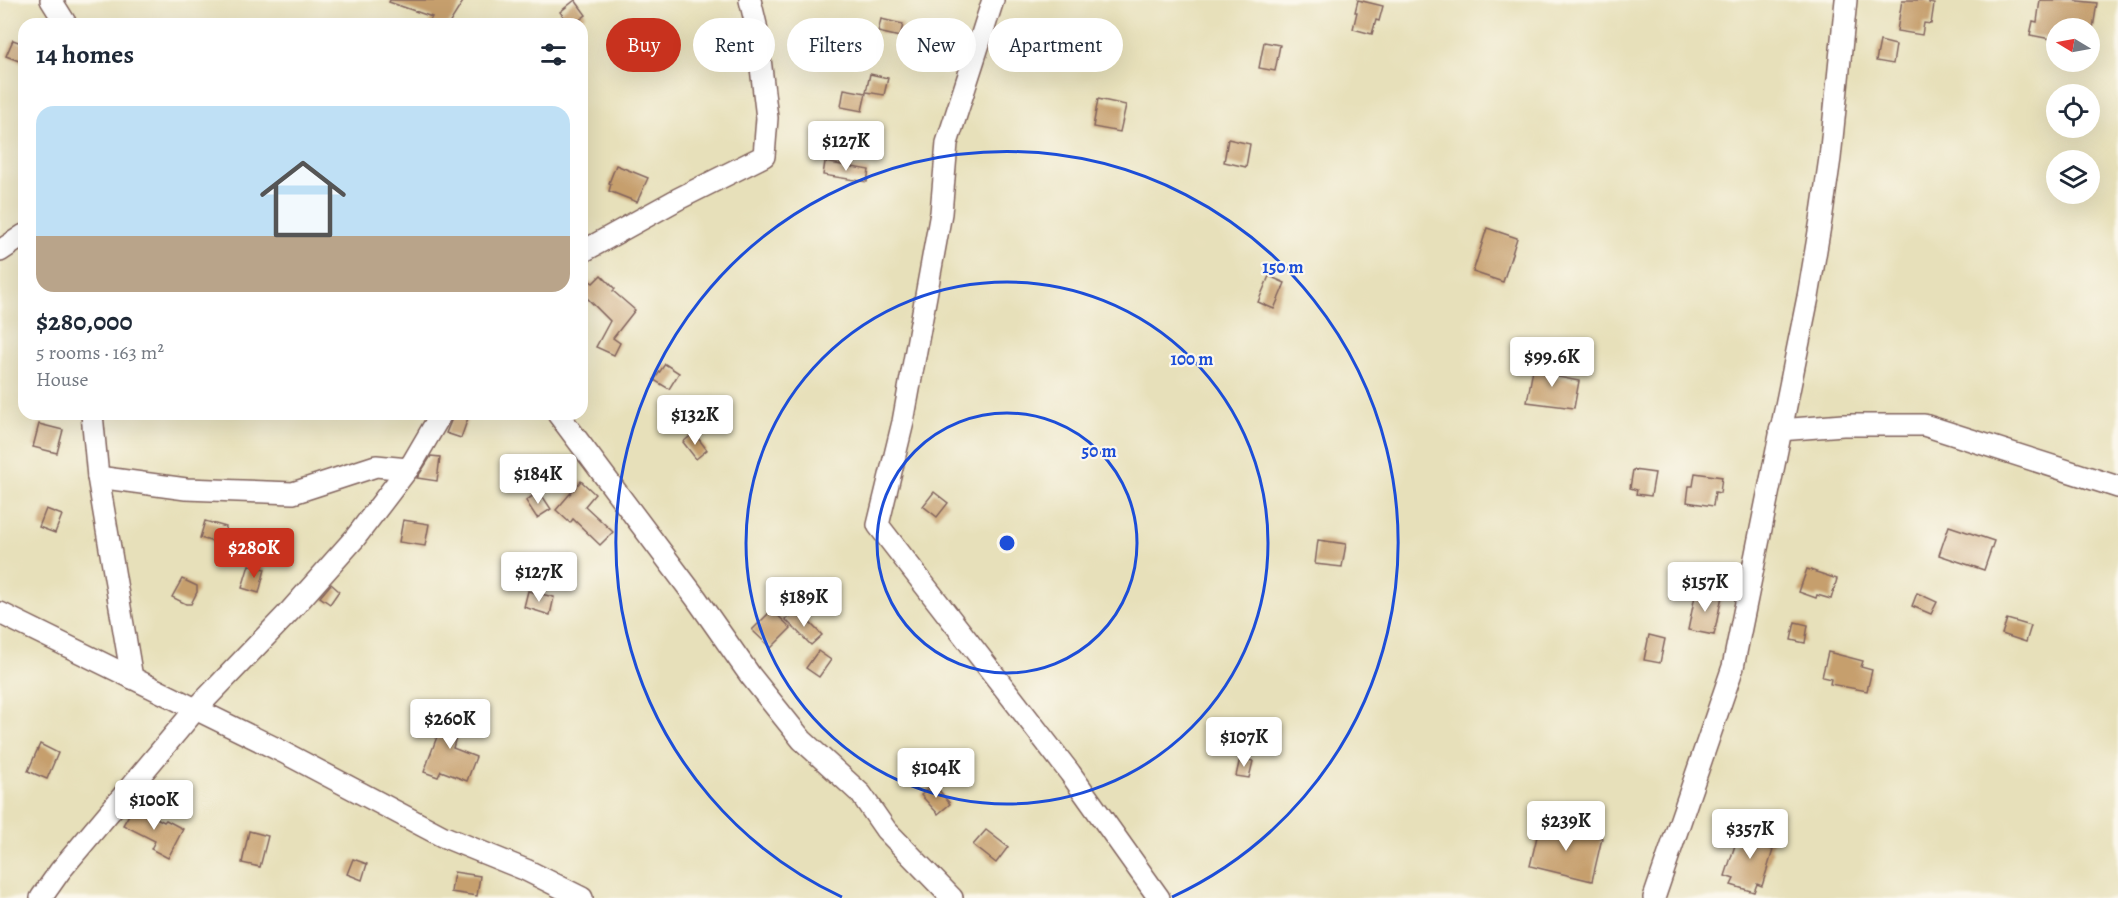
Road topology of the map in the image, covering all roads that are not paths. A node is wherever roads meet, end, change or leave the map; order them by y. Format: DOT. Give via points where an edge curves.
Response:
graph roads {
  1 [pos="51,0"];
  2 [pos="750,0"];
  3 [pos="993,0"];
  4 [pos="1846,0"];
  5 [pos="62,18"];
  6 [pos="18,239"];
  7 [pos="588,249"];
  8 [pos="0,251"];
  9 [pos="93,420"];
  10 [pos="437,420"];
  11 [pos="563,420"];
  12 [pos="1780,430"];
  13 [pos="408,469"];
  14 [pos="98,477"];
  15 [pos="2118,488"];
  16 [pos="0,613"];
  17 [pos="132,678"];
  18 [pos="195,710"];
  19 [pos="40,898"];
  20 [pos="582,898"];
  21 [pos="952,898"];
  22 [pos="1159,898"];
  23 [pos="1654,898"];
  1 -- 5 [label="street"];
  2 -- 7 [label="street" via="767,118 764,156"];
  3 -- 22 [label="street" via="947,143 941,213 903,422 878,525 1070,773"];
  4 -- 12 [label="street" via="1821,220"];
  6 -- 8 [label="street"];
  9 -- 14 [label="street"];
  10 -- 13 [label="street"];
  11 -- 21 [label="street" via="794,730 861,794 886,830"];
  12 -- 15 [label="street" via="1924,425"];
  12 -- 23 [label="street" via="1733,667"];
  13 -- 14 [label="street" via="376,466 293,493 186,489"];
  13 -- 18 [label="street" via="355,538"];
  14 -- 17 [label="street"];
  16 -- 17 [label="street"];
  17 -- 18 [label="street"];
  18 -- 19 [label="street"];
  18 -- 20 [label="street" via="442,836"];
}
